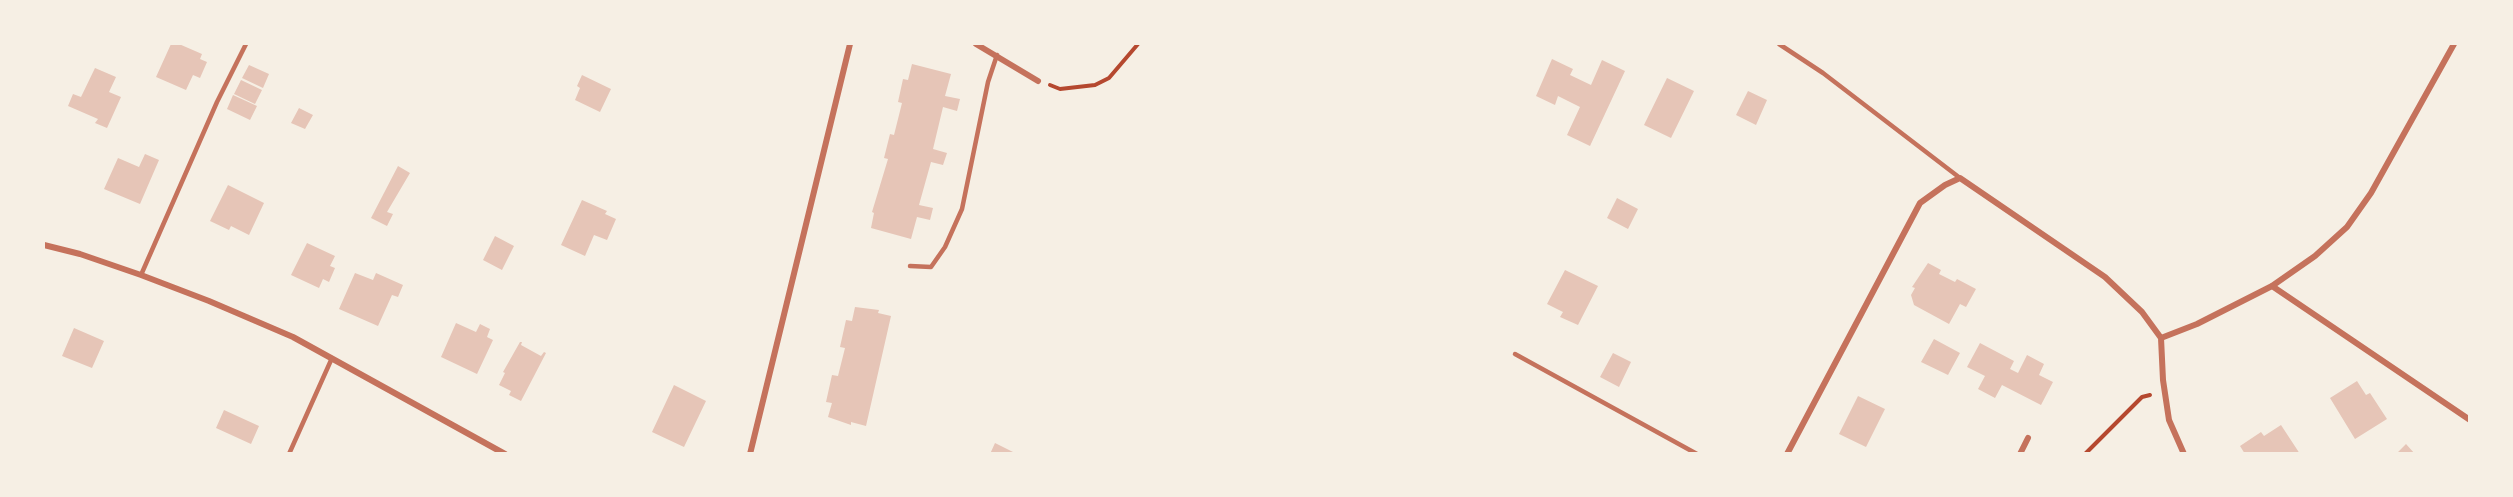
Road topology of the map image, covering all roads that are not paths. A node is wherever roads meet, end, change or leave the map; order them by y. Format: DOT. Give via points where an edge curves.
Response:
graph roads {
  1 [pos="246,44"];
  2 [pos="850,44"];
  3 [pos="976,44"];
  4 [pos="1779,44"];
  5 [pos="2454,44"];
  6 [pos="997,56"];
  7 [pos="1038,81"];
  8 [pos="1960,178"];
  9 [pos="44,244"];
  10 [pos="910,266"];
  11 [pos="141,275"];
  12 [pos="2272,286"];
  13 [pos="2162,338"];
  14 [pos="1515,354"];
  15 [pos="332,358"];
  16 [pos="2469,420"];
  17 [pos="2028,438"];
  18 [pos="289,453"];
  19 [pos="505,453"];
  20 [pos="750,453"];
  21 [pos="1697,453"];
  22 [pos="1787,453"];
  23 [pos="2020,453"];
  24 [pos="2184,453"];
  1 -- 11 [label="lane"];
  2 -- 20 [label="street"];
  3 -- 6 [label="street"];
  4 -- 8 [label="lane"];
  5 -- 12 [label="street" via="2371,193 2347,227 2315,256"];
  6 -- 7 [label="street"];
  6 -- 10 [label="lane" via="987,82 962,208 945,247 931,267"];
  8 -- 13 [label="street" via="2105,277 2142,312"];
  8 -- 22 [label="street" via="1920,203"];
  9 -- 11 [label="street"];
  11 -- 15 [label="street" via="283,333"];
  12 -- 13 [label="street"];
  12 -- 16 [label="street"];
  13 -- 24 [label="street" via="2169,420"];
  14 -- 21 [label="lane"];
  15 -- 18 [label="lane"];
  15 -- 19 [label="street"];
  17 -- 23 [label="street"];
}
